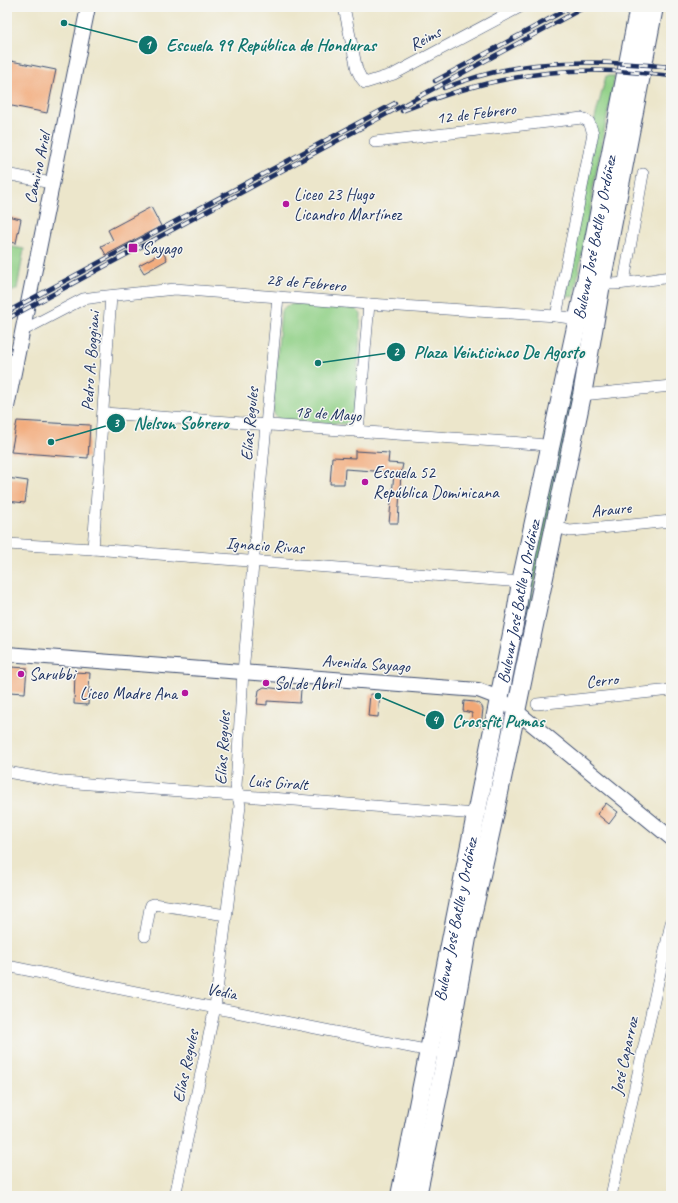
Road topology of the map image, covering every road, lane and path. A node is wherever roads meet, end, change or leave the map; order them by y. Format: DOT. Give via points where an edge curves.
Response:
graph roads {
  1 [pos="88,7"];
  2 [pos="344,7"];
  3 [pos="520,7"];
  4 [pos="638,7"];
  5 [pos="654,7"];
  6 [pos="582,118"];
  7 [pos="374,142"];
  8 [pos="7,174"];
  9 [pos="643,174"];
  10 [pos="52,183"];
  11 [pos="671,277"];
  12 [pos="594,282"];
  13 [pos="624,282"];
  14 [pos="111,296"];
  15 [pos="278,297"];
  16 [pos="369,304"];
  17 [pos="556,316"];
  18 [pos="586,321"];
  19 [pos="22,330"];
  20 [pos="671,386"];
  21 [pos="582,395"];
  22 [pos="7,407"];
  23 [pos="104,413"];
  24 [pos="266,426"];
  25 [pos="358,432"];
  26 [pos="550,446"];
  27 [pos="671,520"];
  28 [pos="556,527"];
  29 [pos="7,544"];
  30 [pos="93,548"];
  31 [pos="254,561"];
  32 [pos="521,582"];
  33 [pos="7,654"];
  34 [pos="243,672"];
  35 [pos="671,690"];
  36 [pos="499,698"];
  37 [pos="537,704"];
  38 [pos="516,710"];
  39 [pos="7,772"];
  40 [pos="238,796"];
  41 [pos="476,814"];
  42 [pos="671,838"];
  43 [pos="226,914"];
  44 [pos="671,923"];
  45 [pos="145,936"];
  46 [pos="7,966"];
  47 [pos="215,1007"];
  48 [pos="430,1051"];
  49 [pos="175,1196"];
  50 [pos="400,1196"];
  51 [pos="417,1196"];
  52 [pos="611,1196"];
  1 -- 10 [label="street, Camino Ariel"];
  2 -- 3 [label="street, Reims" via="357,70 365,83 394,74"];
  4 -- 12 [label="main road, Bulevar José Batlle y Ordóñez"];
  5 -- 12 [label="main road, Bulevar José Batlle y Ordóñez"];
  6 -- 7 [label="street, 12 de Febrero"];
  6 -- 17 [label="street, Bulevar José Batlle y Ordóñez" via="589,122 592,133"];
  8 -- 10 [label="street"];
  9 -- 13 [label="street"];
  10 -- 19 [label="street, Camino Ariel"];
  11 -- 13 [label="street"];
  12 -- 13 [label="street"];
  12 -- 18 [label="main road, Bulevar José Batlle y Ordóñez"];
  14 -- 15 [label="street, 28 de Febrero" via="175,289"];
  14 -- 19 [label="street, 28 de Febrero" via="83,299"];
  14 -- 23 [label="street, Pedro A. Boggiani"];
  15 -- 16 [label="street, 28 de Febrero"];
  15 -- 24 [label="street, Elías Regules"];
  16 -- 17 [label="street, 28 de Febrero"];
  16 -- 25 [label="street"];
  17 -- 18 [label="street, 28 de Febrero"];
  18 -- 21 [label="main road, Bulevar José Batlle y Ordóñez"];
  18 -- 26 [label="main road, Bulevar José Batlle y Ordóñez"];
  19 -- 22 [label="street, Camino Ariel"];
  20 -- 21 [label="street"];
  21 -- 28 [label="main road, Bulevar José Batlle y Ordóñez"];
  23 -- 24 [label="street, 18 de Mayo"];
  23 -- 30 [label="street, Pedro A. Boggiani"];
  24 -- 25 [label="street, 18 de Mayo"];
  24 -- 31 [label="street, Elías Regules"];
  25 -- 26 [label="street, 18 de Mayo"];
  26 -- 32 [label="main road, Bulevar José Batlle y Ordóñez"];
  27 -- 28 [label="street, Araure" via="570,531"];
  28 -- 38 [label="main road, Bulevar José Batlle y Ordóñez"];
  29 -- 30 [label="street, Ignacio Rivas"];
  30 -- 31 [label="street, Ignacio Rivas"];
  31 -- 32 [label="street, Ignacio Rivas"];
  31 -- 34 [label="street, Elías Regules"];
  32 -- 36 [label="main road, Bulevar José Batlle y Ordóñez"];
  33 -- 34 [label="street, Avenida Sayago"];
  34 -- 36 [label="street, Avenida Sayago" via="478,690"];
  34 -- 40 [label="street, Elías Regules" via="236,786"];
  35 -- 37 [label="street, Cerro"];
  36 -- 38 [label="street, Avenida Sayago"];
  36 -- 41 [label="main road, Bulevar José Batlle y Ordóñez"];
  38 -- 42 [label="street, Avenida Sayago"];
  38 -- 51 [label="main road, Bulevar José Batlle y Ordóñez" via="467,938"];
  39 -- 40 [label="street, Luis Giralt" via="64,782"];
  40 -- 41 [label="street, Luis Giralt"];
  40 -- 43 [label="street, Elías Regules" via="240,806"];
  41 -- 48 [label="main road, Bulevar José Batlle y Ordóñez"];
  43 -- 45 [label="street" via="154,904 150,908"];
  43 -- 47 [label="street, Elías Regules"];
  44 -- 52 [label="street, José Caparroz"];
  46 -- 47 [label="street, Vedia"];
  47 -- 48 [label="street, Vedia"];
  47 -- 49 [label="street, Elías Regules"];
  48 -- 50 [label="main road, Bulevar José Batlle y Ordóñez"];
}
